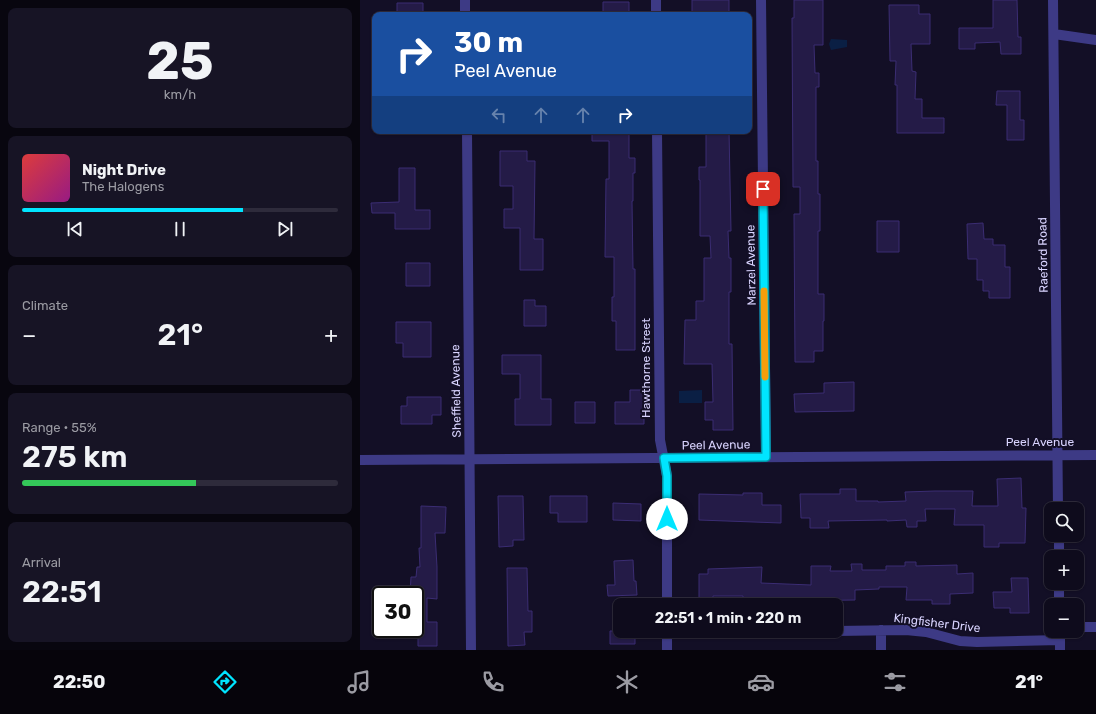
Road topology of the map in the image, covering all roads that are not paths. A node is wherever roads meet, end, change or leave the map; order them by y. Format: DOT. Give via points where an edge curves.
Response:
graph roads {
  1 [pos="465,0"];
  2 [pos="656,0"];
  3 [pos="761,0"];
  4 [pos="1054,0"];
  5 [pos="466,12"];
  6 [pos="656,12"];
  7 [pos="1054,34"];
  8 [pos="1096,40"];
  9 [pos="467,134"];
  10 [pos="657,134"];
  11 [pos="1058,455"];
  12 [pos="1096,455"];
  13 [pos="766,457"];
  14 [pos="664,458"];
  15 [pos="470,459"];
  16 [pos="360,460"];
  17 [pos="1058,502"];
  18 [pos="667,598"];
  19 [pos="1084,627"];
  20 [pos="1096,627"];
  21 [pos="881,630"];
  22 [pos="843,631"];
  23 [pos="667,638"];
  24 [pos="1060,640"];
  25 [pos="471,650"];
  26 [pos="667,650"];
  27 [pos="881,650"];
  1 -- 5 [label="street"];
  2 -- 6 [label="street"];
  3 -- 13 [label="street, Marzel Avenue"];
  4 -- 7 [label="street, Raeford Road"];
  7 -- 8 [label="street"];
  7 -- 11 [label="street, Raeford Road"];
  9 -- 15 [label="street, Sheffield Avenue"];
  10 -- 14 [label="street, Hawthorne Street" via="660,440"];
  11 -- 12 [label="street, Peel Avenue"];
  11 -- 13 [label="street, Peel Avenue"];
  11 -- 17 [label="street, Raeford Road"];
  13 -- 14 [label="street, Peel Avenue"];
  14 -- 15 [label="street, Peel Avenue"];
  14 -- 18 [label="street, Hawthorne Street" via="667,476"];
  15 -- 16 [label="street, Peel Avenue"];
  15 -- 25 [label="street, Sheffield Avenue"];
  19 -- 20 [label="street"];
  21 -- 22 [label="street, Kingfisher Drive"];
  21 -- 24 [label="street, Kingfisher Drive" via="926,632 960,641 977,642"];
  21 -- 27 [label="street"];
  23 -- 26 [label="street"];
}
